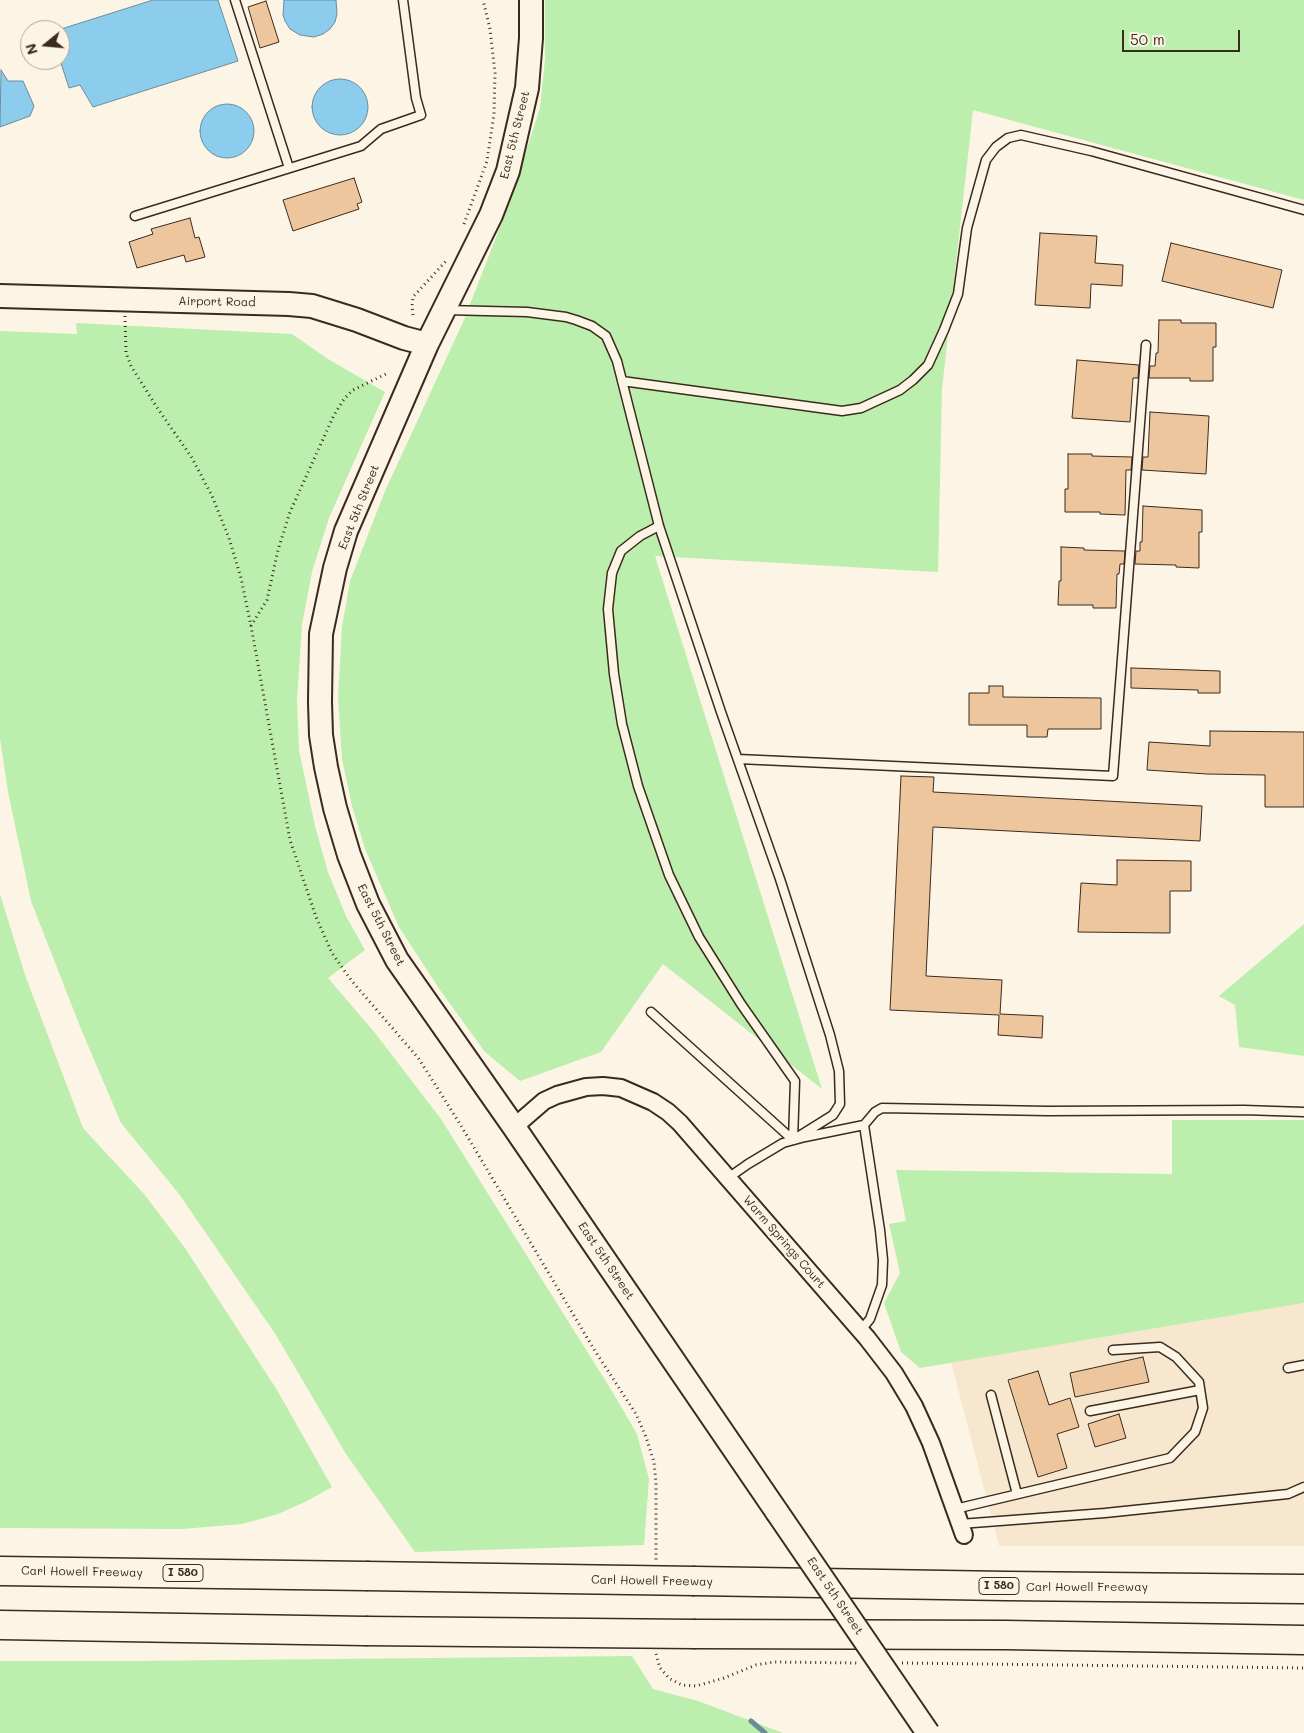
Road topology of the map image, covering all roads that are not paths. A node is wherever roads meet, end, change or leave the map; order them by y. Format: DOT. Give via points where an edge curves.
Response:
graph roads {
  1 [pos="235,0"];
  2 [pos="404,0"];
  3 [pos="531,0"];
  4 [pos="289,168"];
  5 [pos="1304,210"];
  6 [pos="135,216"];
  7 [pos="0,296"];
  8 [pos="444,310"];
  9 [pos="427,344"];
  10 [pos="1146,345"];
  11 [pos="622,381"];
  12 [pos="659,526"];
  13 [pos="738,759"];
  14 [pos="651,1012"];
  15 [pos="1304,1112"];
  16 [pos="864,1125"];
  17 [pos="514,1127"];
  18 [pos="793,1140"];
  19 [pos="728,1178"];
  20 [pos="861,1330"];
  21 [pos="1113,1350"];
  22 [pos="1304,1365"];
  23 [pos="1288,1368"];
  24 [pos="1200,1390"];
  25 [pos="991,1395"];
  26 [pos="1090,1411"];
  27 [pos="1304,1487"];
  28 [pos="1017,1494"];
  29 [pos="960,1522"];
  30 [pos="0,1571"];
  31 [pos="1304,1589"];
  32 [pos="0,1625"];
  33 [pos="1304,1640"];
  34 [pos="928,1733"];
  1 -- 4 [label="lane"];
  2 -- 4 [label="lane" via="420,115 381,129 361,146"];
  3 -- 8 [label="main road, East 5th Street" via="527,88 510,163 491,215"];
  4 -- 6 [label="lane"];
  5 -- 11 [label="lane" via="1091,151 1021,135 1008,138 986,160 967,228 958,294 944,330 928,365 900,390 866,406 842,411"];
  7 -- 9 [label="main road, Airport Road" via="312,306"];
  8 -- 9 [label="main road, East 5th Street"];
  8 -- 11 [label="lane" via="527,312 566,317 592,326 606,336"];
  9 -- 17 [label="main road, East 5th Street" via="346,531 335,568 321,634 321,735 335,808 368,904 397,960"];
  10 -- 13 [label="lane" via="1114,776"];
  11 -- 12 [label="lane"];
  12 -- 13 [label="lane"];
  12 -- 18 [label="lane" via="621,551 612,573 608,610 622,724 638,786 669,875 699,937 795,1080"];
  13 -- 18 [label="lane" via="780,879 839,1070 840,1104 833,1114"];
  14 -- 18 [label="lane"];
  15 -- 16 [label="lane" via="882,1108"];
  16 -- 18 [label="lane"];
  16 -- 20 [label="lane" via="883,1260 882,1284 870,1319"];
  17 -- 19 [label="street, Warm Springs Court" via="544,1101 557,1095 586,1087 621,1088 668,1112"];
  17 -- 34 [label="main road, East 5th Street, bridge"];
  18 -- 19 [label="lane"];
  19 -- 20 [label="street, Warm Springs Court"];
  20 -- 29 [label="street, Warm Springs Court" via="914,1406"];
  21 -- 24 [label="lane" via="1160,1347 1176,1357 1192,1374 1199,1382"];
  22 -- 23 [label="lane"];
  24 -- 26 [label="lane"];
  24 -- 28 [label="lane" via="1203,1408 1195,1432 1170,1458"];
  25 -- 28 [label="lane"];
  27 -- 29 [label="lane" via="1288,1494 1105,1513"];
  28 -- 29 [label="lane"];
  30 -- 31 [label="highway, Carl Howell Freeway / I 580, bridge"];
  32 -- 33 [label="highway, bridge"];
}
